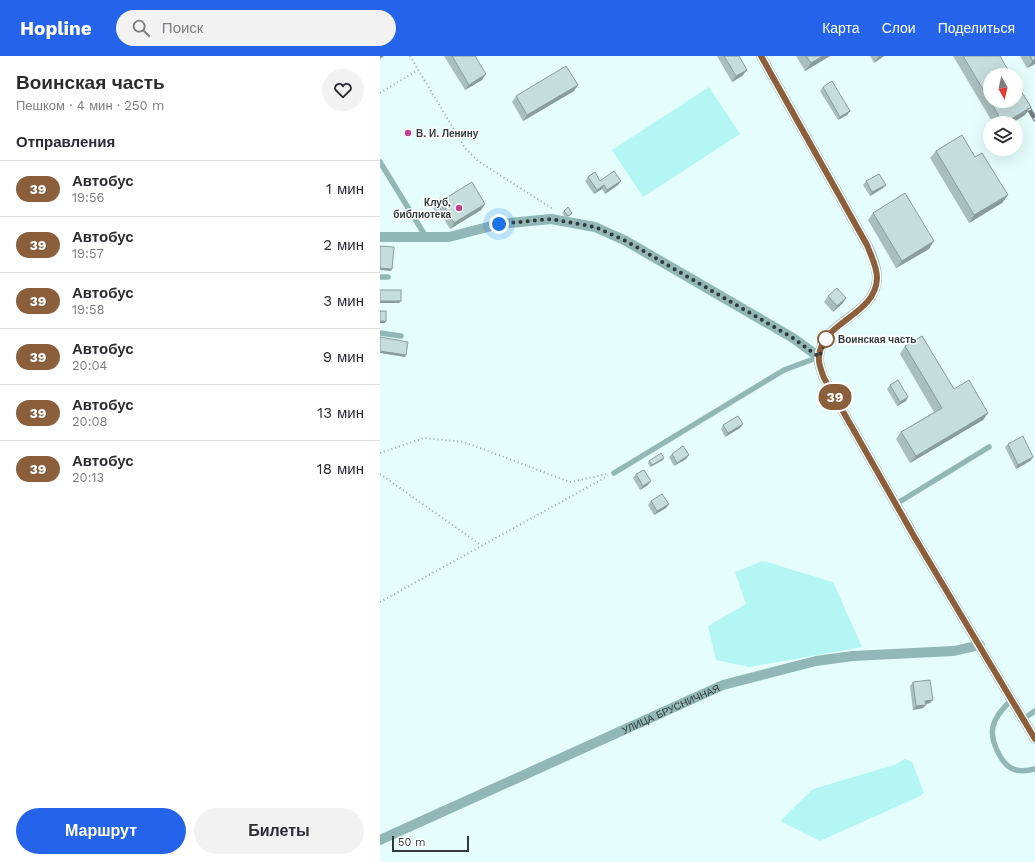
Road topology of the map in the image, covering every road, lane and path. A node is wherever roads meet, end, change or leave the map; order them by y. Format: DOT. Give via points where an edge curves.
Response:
graph roads {
  1 [pos="410,56"];
  2 [pos="761,56"];
  3 [pos="419,70"];
  4 [pos="380,93"];
  5 [pos="380,162"];
  6 [pos="569,223"];
  7 [pos="380,237"];
  8 [pos="426,237"];
  9 [pos="380,277"];
  10 [pos="388,277"];
  11 [pos="380,333"];
  12 [pos="401,336"];
  13 [pos="819,357"];
  14 [pos="990,447"];
  15 [pos="380,453"];
  16 [pos="614,473"];
  17 [pos="380,474"];
  18 [pos="896,504"];
  19 [pos="481,545"];
  20 [pos="380,602"];
  21 [pos="980,645"];
  22 [pos="1012,699"];
  23 [pos="1035,711"];
  24 [pos="1023,719"];
  25 [pos="1035,739"];
  26 [pos="1035,769"];
  27 [pos="380,840"];
  1 -- 3 [label="path"];
  2 -- 13 [label="street" via="867,245 877,277 871,298 828,336"];
  3 -- 4 [label="path"];
  3 -- 6 [label="path" via="465,148 478,161 559,212"];
  5 -- 8 [label="lane"];
  6 -- 8 [label="street" via="551,219 499,224 449,237"];
  6 -- 13 [label="street" via="595,227 626,241 793,338"];
  7 -- 8 [label="street"];
  9 -- 10 [label="lane"];
  11 -- 12 [label="lane"];
  13 -- 16 [label="lane" via="784,370"];
  13 -- 18 [label="street" via="824,378"];
  14 -- 18 [label="lane"];
  15 -- 16 [label="path" via="424,438 464,442 570,482"];
  16 -- 19 [label="path"];
  17 -- 19 [label="path"];
  18 -- 21 [label="street"];
  19 -- 20 [label="path"];
  21 -- 22 [label="street"];
  21 -- 27 [label="street, УЛИЦА БРУСНИЧНАЯ" via="954,651 853,656 816,661 723,685"];
  22 -- 24 [label="street"];
  22 -- 26 [label="lane" via="997,716 992,728 994,742 1010,768 1020,771"];
  23 -- 24 [label="lane"];
  24 -- 25 [label="street"];
}
